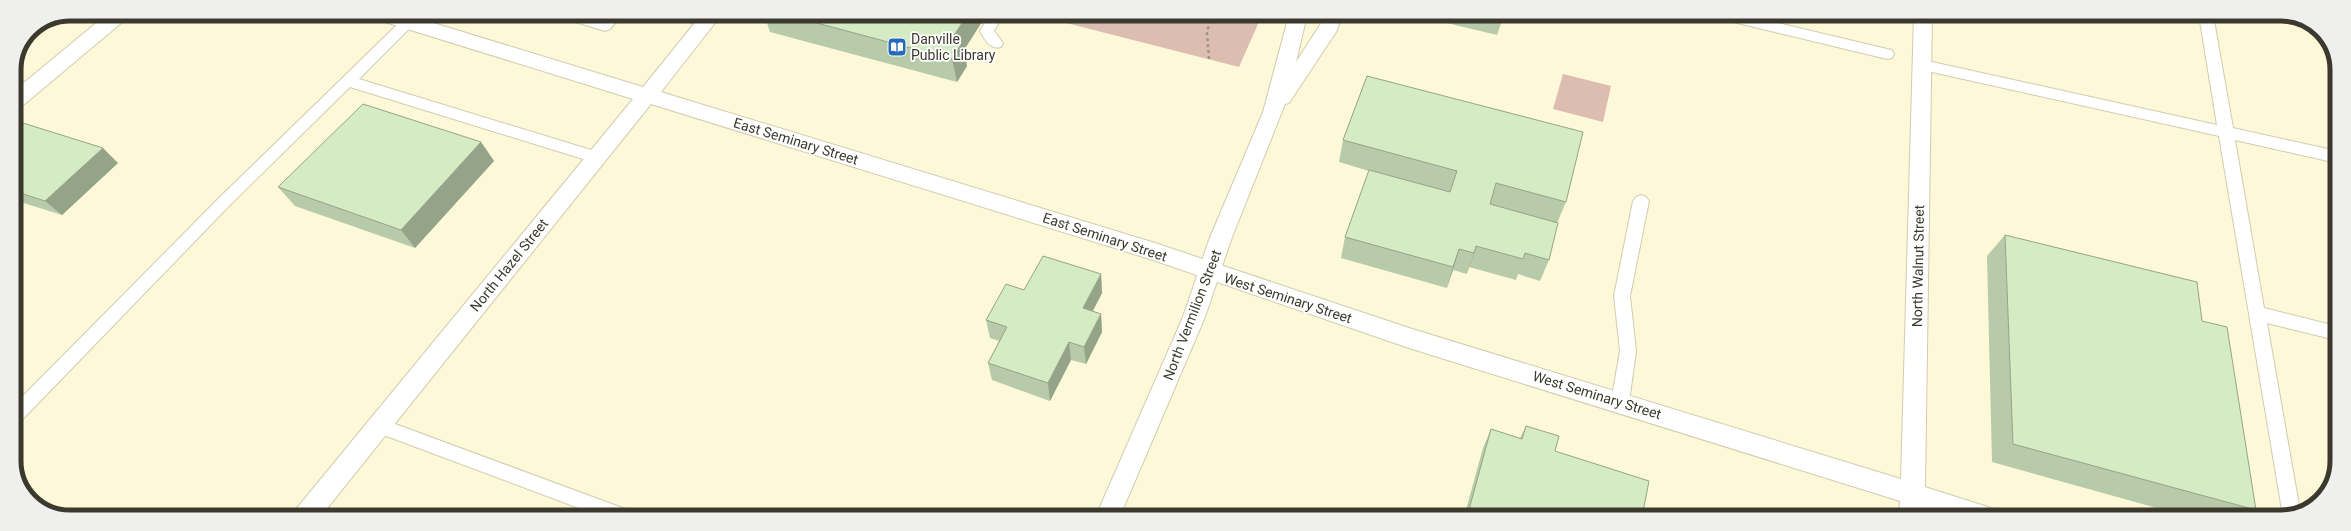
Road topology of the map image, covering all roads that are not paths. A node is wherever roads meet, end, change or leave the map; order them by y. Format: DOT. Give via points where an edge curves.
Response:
graph roads {
  1 [pos="111,21"];
  2 [pos="405,21"];
  3 [pos="588,21"];
  4 [pos="610,21"];
  5 [pos="708,21"];
  6 [pos="993,21"];
  7 [pos="1296,21"];
  8 [pos="1332,21"];
  9 [pos="1749,21"];
  10 [pos="1923,21"];
  11 [pos="2207,21"];
  12 [pos="408,22"];
  13 [pos="996,43"];
  14 [pos="1887,54"];
  15 [pos="1923,65"];
  16 [pos="348,81"];
  17 [pos="21,96"];
  18 [pos="646,96"];
  19 [pos="1273,112"];
  20 [pos="2227,132"];
  21 [pos="2330,155"];
  22 [pos="596,157"];
  23 [pos="1641,201"];
  24 [pos="1208,272"];
  25 [pos="2256,313"];
  26 [pos="2330,332"];
  27 [pos="1620,402"];
  28 [pos="21,410"];
  29 [pos="380,426"];
  30 [pos="1912,506"];
  31 [pos="2290,509"];
  32 [pos="311,510"];
  33 [pos="606,510"];
  34 [pos="1111,510"];
  35 [pos="1939,510"];
  1 -- 17 [label="street"];
  2 -- 12 [label="street, East Seminary Street"];
  3 -- 4 [label="lane" via="605,26"];
  5 -- 18 [label="street, North Hazel Street"];
  6 -- 13 [label="lane" via="987,30"];
  7 -- 19 [label="street, North Vermilion Street"];
  8 -- 19 [label="street, North Vermilion Street"];
  9 -- 14 [label="lane"];
  10 -- 15 [label="street, North Walnut Street"];
  11 -- 20 [label="lane"];
  12 -- 16 [label="lane"];
  12 -- 18 [label="street, East Seminary Street"];
  15 -- 20 [label="lane"];
  15 -- 30 [label="street, North Walnut Street"];
  16 -- 22 [label="lane"];
  16 -- 28 [label="lane" via="182,244"];
  18 -- 22 [label="street, North Hazel Street"];
  18 -- 24 [label="street, East Seminary Street" via="1155,252"];
  19 -- 24 [label="street, North Vermilion Street"];
  20 -- 21 [label="lane"];
  20 -- 25 [label="lane"];
  22 -- 29 [label="street, North Hazel Street"];
  23 -- 27 [label="lane" via="1622,296 1628,351"];
  24 -- 27 [label="street, West Seminary Street" via="1409,338"];
  24 -- 34 [label="street, North Vermilion Street" via="1194,317"];
  25 -- 26 [label="lane"];
  25 -- 31 [label="lane"];
  27 -- 30 [label="street, West Seminary Street"];
  29 -- 32 [label="street, North Hazel Street"];
  29 -- 33 [label="lane"];
  30 -- 35 [label="street, West Seminary Street"];
}
